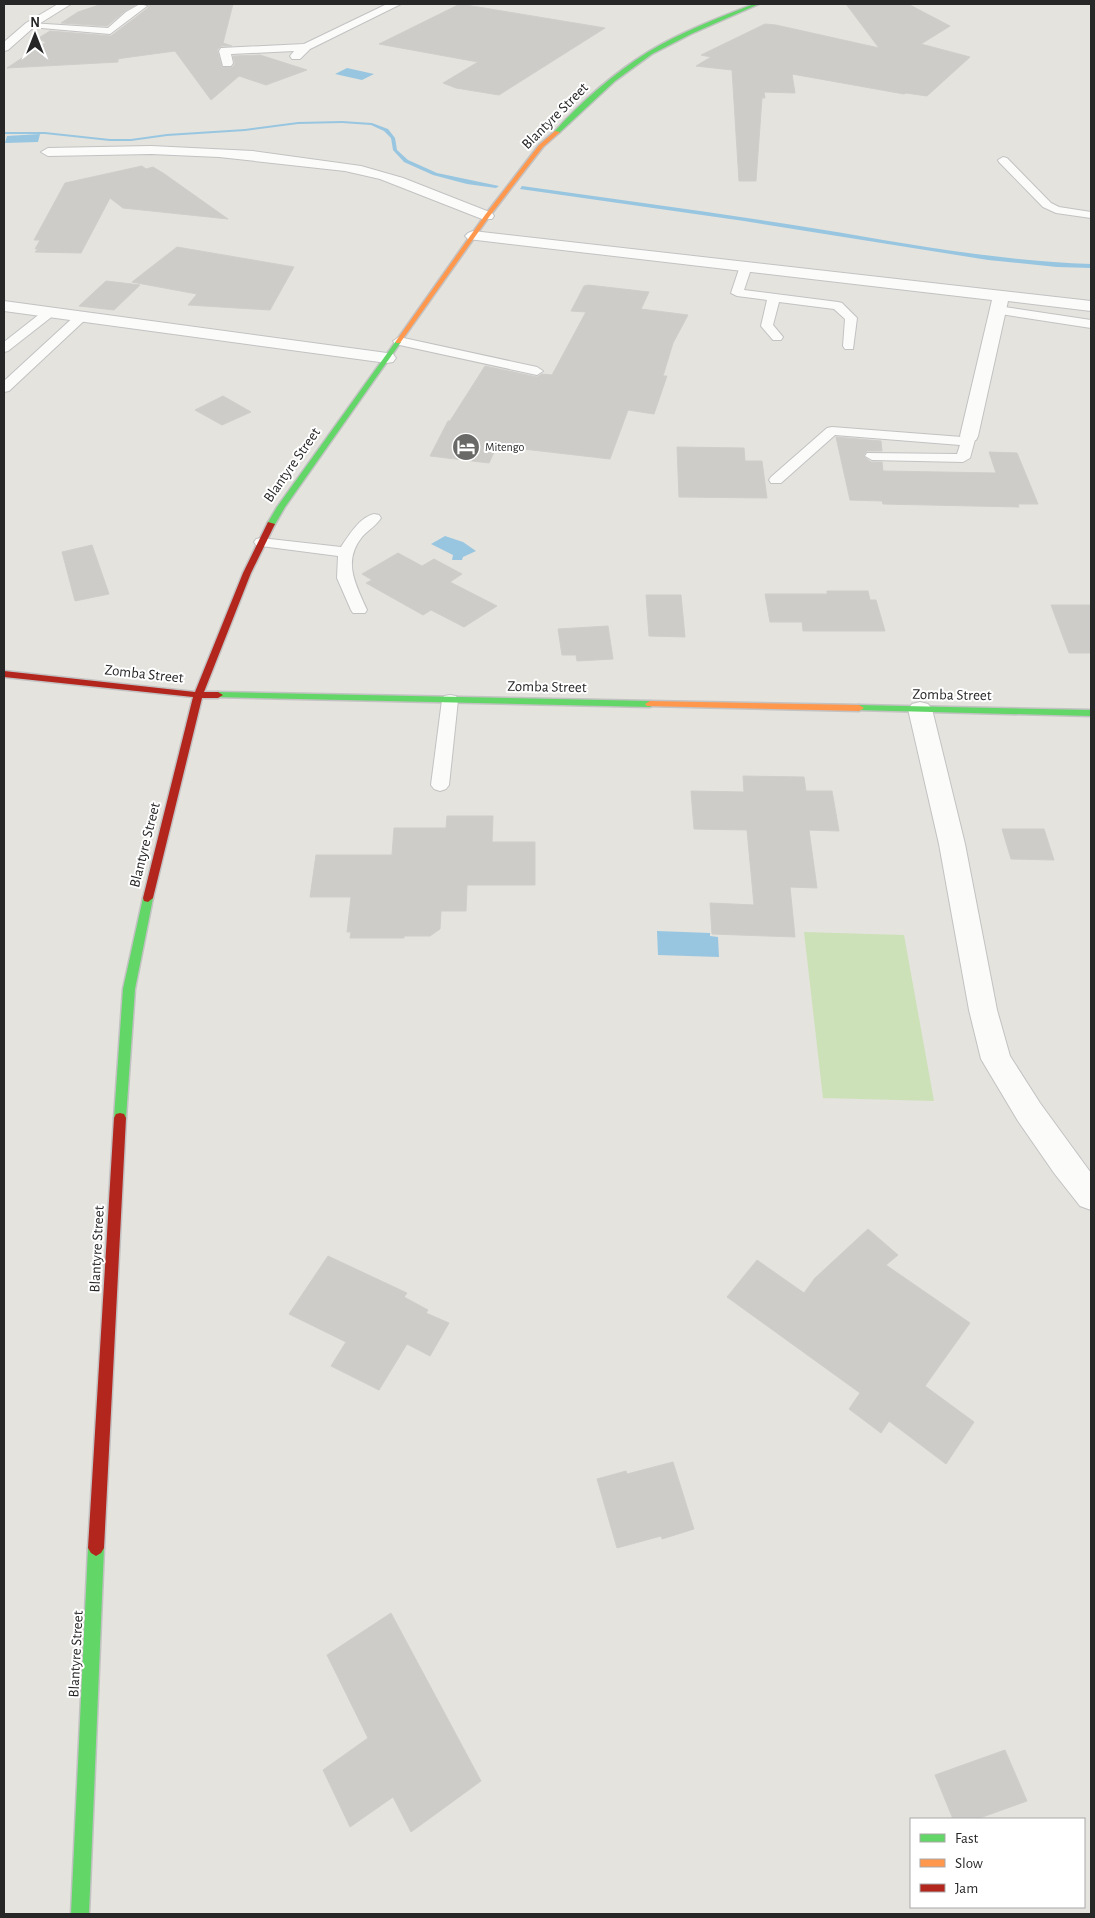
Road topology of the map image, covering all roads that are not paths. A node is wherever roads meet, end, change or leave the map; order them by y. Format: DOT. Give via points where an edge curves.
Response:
graph roads {
  1 [pos="65,4"];
  2 [pos="395,4"];
  3 [pos="756,4"];
  4 [pos="143,6"];
  5 [pos="30,25"];
  6 [pos="110,31"];
  7 [pos="103,38"];
  8 [pos="306,47"];
  9 [pos="4,48"];
  10 [pos="222,55"];
  11 [pos="296,56"];
  12 [pos="48,152"];
  13 [pos="1003,160"];
  14 [pos="1091,215"];
  15 [pos="487,216"];
  16 [pos="473,236"];
  17 [pos="746,266"];
  18 [pos="774,297"];
  19 [pos="999,303"];
  20 [pos="4,306"];
  21 [pos="1091,306"];
  22 [pos="50,312"];
  23 [pos="82,316"];
  24 [pos="1091,324"];
  25 [pos="777,337"];
  26 [pos="399,341"];
  27 [pos="849,346"];
  28 [pos="4,348"];
  29 [pos="387,358"];
  30 [pos="537,370"];
  31 [pos="4,388"];
  32 [pos="968,439"];
  33 [pos="872,456"];
  34 [pos="776,480"];
  35 [pos="374,518"];
  36 [pos="261,542"];
  37 [pos="345,552"];
  38 [pos="359,610"];
  39 [pos="4,674"];
  40 [pos="198,695"];
  41 [pos="450,700"];
  42 [pos="920,709"];
  43 [pos="1091,713"];
  44 [pos="440,785"];
  45 [pos="1091,1196"];
  46 [pos="80,1914"];
  1 -- 5 [label="street"];
  2 -- 8 [label="street"];
  3 -- 15 [label="street, Blantyre Street" via="673,40 620,74 541,146"];
  4 -- 6 [label="lane"];
  5 -- 6 [label="lane"];
  5 -- 9 [label="street"];
  6 -- 7 [label="lane"];
  8 -- 10 [label="street"];
  8 -- 11 [label="street"];
  12 -- 15 [label="street" via="146,149 307,161 385,176 457,207"];
  13 -- 14 [label="lane" via="1047,205 1056,210"];
  15 -- 16 [label="street, Blantyre Street"];
  16 -- 17 [label="street"];
  16 -- 26 [label="street, Blantyre Street"];
  17 -- 18 [label="lane" via="737,292"];
  17 -- 19 [label="street"];
  18 -- 25 [label="lane" via="766,326"];
  18 -- 27 [label="lane" via="838,306 851,318"];
  19 -- 21 [label="street"];
  19 -- 24 [label="lane"];
  19 -- 32 [label="street"];
  20 -- 22 [label="street"];
  22 -- 23 [label="street"];
  22 -- 28 [label="lane"];
  23 -- 29 [label="street"];
  23 -- 31 [label="lane"];
  26 -- 29 [label="street, Blantyre Street"];
  26 -- 30 [label="lane"];
  29 -- 36 [label="street, Blantyre Street" via="286,499"];
  32 -- 33 [label="lane" via="963,458"];
  32 -- 34 [label="lane" via="832,431"];
  35 -- 37 [label="lane" via="357,534"];
  36 -- 37 [label="lane"];
  36 -- 40 [label="street, Blantyre Street"];
  37 -- 38 [label="lane" via="345,578"];
  39 -- 40 [label="street, Zomba Street"];
  40 -- 41 [label="street, Zomba Street"];
  40 -- 46 [label="street, Blantyre Street" via="148,896 129,989 100,1473"];
  41 -- 42 [label="street, Zomba Street"];
  41 -- 44 [label="lane"];
  42 -- 43 [label="street, Zomba Street"];
  42 -- 45 [label="street" via="952,844 983,1010 996,1059 1028,1112"];
}
